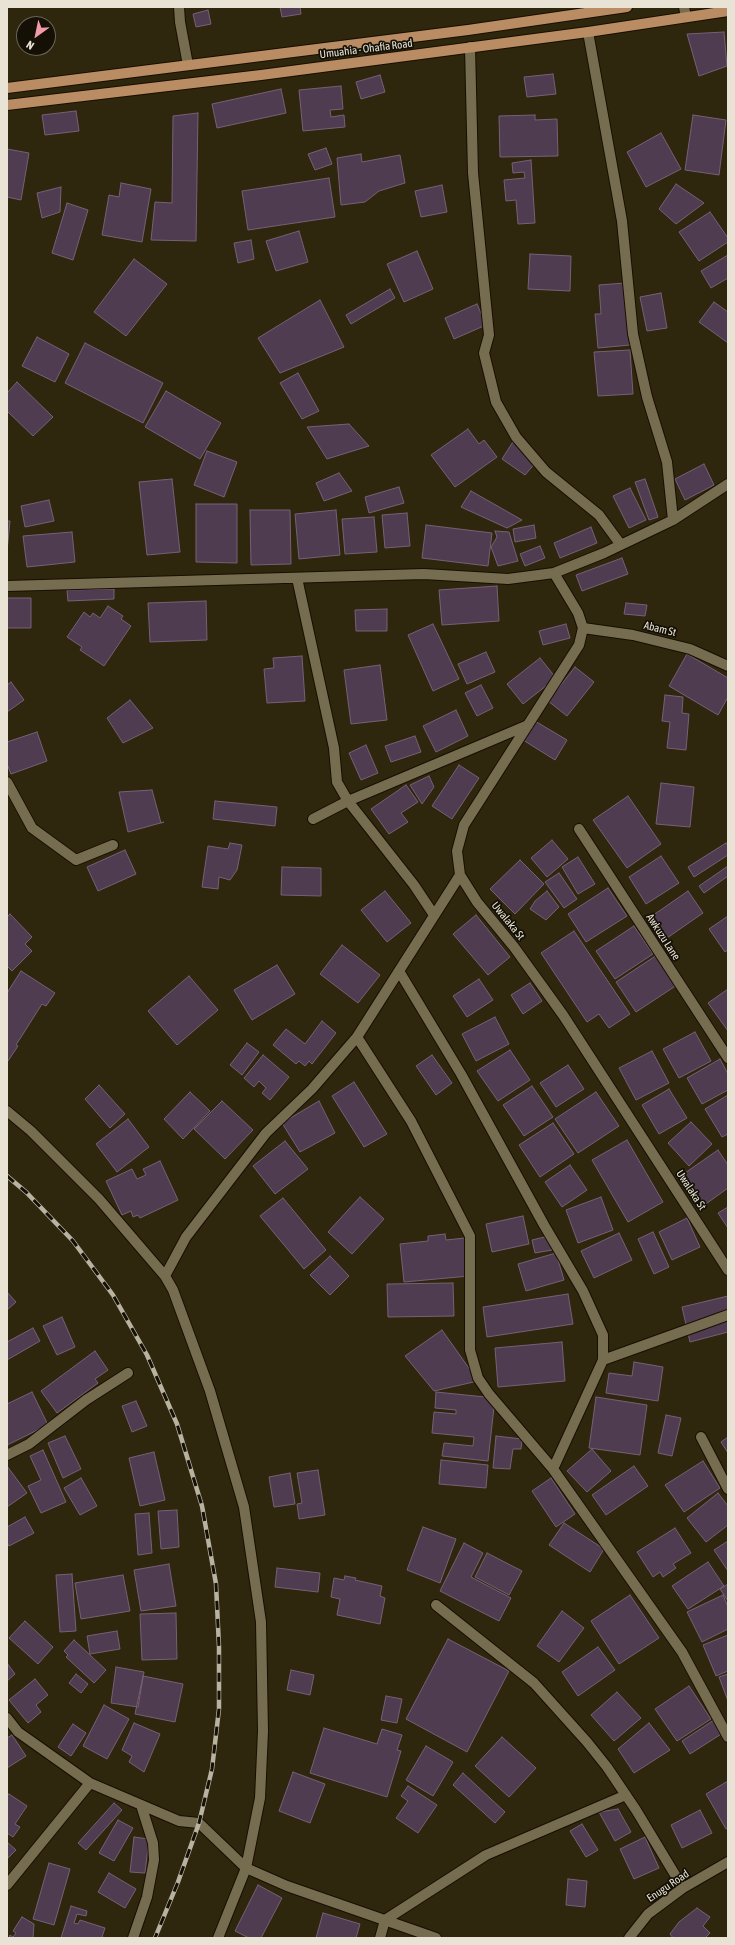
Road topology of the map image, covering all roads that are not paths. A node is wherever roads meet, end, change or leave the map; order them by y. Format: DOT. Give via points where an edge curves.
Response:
graph roads {
  1 [pos="179,7"];
  2 [pos="627,7"];
  3 [pos="684,7"];
  4 [pos="728,11"];
  5 [pos="686,17"];
  6 [pos="588,32"];
  7 [pos="470,48"];
  8 [pos="257,56"];
  9 [pos="188,65"];
  10 [pos="261,75"];
  11 [pos="7,88"];
  12 [pos="7,105"];
  13 [pos="728,484"];
  14 [pos="673,520"];
  15 [pos="621,545"];
  16 [pos="554,573"];
  17 [pos="297,578"];
  18 [pos="7,586"];
  19 [pos="583,628"];
  20 [pos="728,666"];
  21 [pos="528,725"];
  22 [pos="7,782"];
  23 [pos="348,801"];
  24 [pos="313,819"];
  25 [pos="579,829"];
  26 [pos="113,845"];
  27 [pos="460,875"];
  28 [pos="434,915"];
  29 [pos="399,971"];
  30 [pos="357,1037"];
  31 [pos="728,1058"];
  32 [pos="7,1111"];
  33 [pos="728,1270"];
  34 [pos="165,1276"];
  35 [pos="728,1315"];
  36 [pos="603,1360"];
  37 [pos="128,1373"];
  38 [pos="701,1437"];
  39 [pos="7,1455"];
  40 [pos="553,1469"];
  41 [pos="728,1488"];
  42 [pos="436,1605"];
  43 [pos="7,1718"];
  44 [pos="728,1737"];
  45 [pos="90,1783"];
  46 [pos="626,1795"];
  47 [pos="141,1805"];
  48 [pos="728,1862"];
  49 [pos="246,1868"];
  50 [pos="7,1885"];
  51 [pos="683,1888"];
  52 [pos="385,1920"];
  53 [pos="133,1938"];
  54 [pos="218,1938"];
  55 [pos="380,1938"];
  56 [pos="436,1938"];
  57 [pos="629,1938"];
  1 -- 9 [label="street"];
  2 -- 8 [label="main road, Umuahia - Ohafia Road"];
  3 -- 5 [label="street"];
  4 -- 5 [label="main road, Umuahia - Ohafia Road"];
  5 -- 6 [label="main road, Umuahia - Ohafia Road"];
  6 -- 7 [label="main road, Umuahia - Ohafia Road"];
  6 -- 14 [label="street" via="622,221 633,334 647,397 668,462"];
  7 -- 10 [label="main road, Umuahia - Ohafia Road"];
  7 -- 15 [label="street" via="473,173 489,336 484,353 496,402 516,437 541,466 599,515"];
  8 -- 9 [label="main road, Umuahia - Ohafia Road"];
  8 -- 10 [label="main road"];
  9 -- 11 [label="main road, Umuahia - Ohafia Road"];
  10 -- 12 [label="main road, Umuahia - Ohafia Road"];
  13 -- 14 [label="street"];
  14 -- 15 [label="street"];
  15 -- 16 [label="street"];
  16 -- 17 [label="street" via="508,579 424,574"];
  16 -- 19 [label="street" via="578,613"];
  17 -- 18 [label="street"];
  17 -- 23 [label="street" via="334,748 337,782"];
  19 -- 20 [label="street, Abam St" via="633,635 690,649"];
  19 -- 21 [label="street, Uwalaka St" via="579,645"];
  21 -- 23 [label="street"];
  21 -- 27 [label="street, Uwalaka St" via="464,825 457,851"];
  22 -- 26 [label="street" via="32,828 76,860"];
  23 -- 24 [label="street"];
  23 -- 28 [label="street" via="414,885"];
  25 -- 31 [label="street, Awkuzu Lane"];
  27 -- 28 [label="street"];
  27 -- 33 [label="street, Uwalaka St" via="477,902 514,947 563,1015"];
  28 -- 29 [label="street"];
  29 -- 30 [label="street"];
  29 -- 36 [label="street" via="461,1074 544,1225 584,1291 603,1335"];
  30 -- 34 [label="street" via="312,1089 266,1133 186,1237"];
  30 -- 40 [label="street" via="411,1121 470,1236 470,1350 478,1378"];
  32 -- 34 [label="street" via="31,1131 99,1200"];
  34 -- 49 [label="street" via="174,1290 210,1391 244,1507 261,1622 263,1731 260,1798"];
  35 -- 36 [label="street"];
  36 -- 40 [label="street"];
  37 -- 39 [label="street" via="86,1400 29,1444"];
  38 -- 41 [label="street"];
  40 -- 44 [label="street" via="682,1652"];
  42 -- 46 [label="street" via="534,1683 587,1742"];
  43 -- 45 [label="street" via="18,1732"];
  45 -- 47 [label="street"];
  45 -- 50 [label="street"];
  46 -- 51 [label="street"];
  46 -- 52 [label="street" via="486,1855"];
  47 -- 49 [label="street" via="179,1821 199,1823"];
  47 -- 53 [label="street" via="153,1843 154,1860"];
  48 -- 51 [label="street, Enugu Road"];
  49 -- 52 [label="street" via="287,1886"];
  49 -- 54 [label="street"];
  51 -- 57 [label="street, Enugu Road" via="648,1914"];
  52 -- 55 [label="street"];
  52 -- 56 [label="street"];
}
